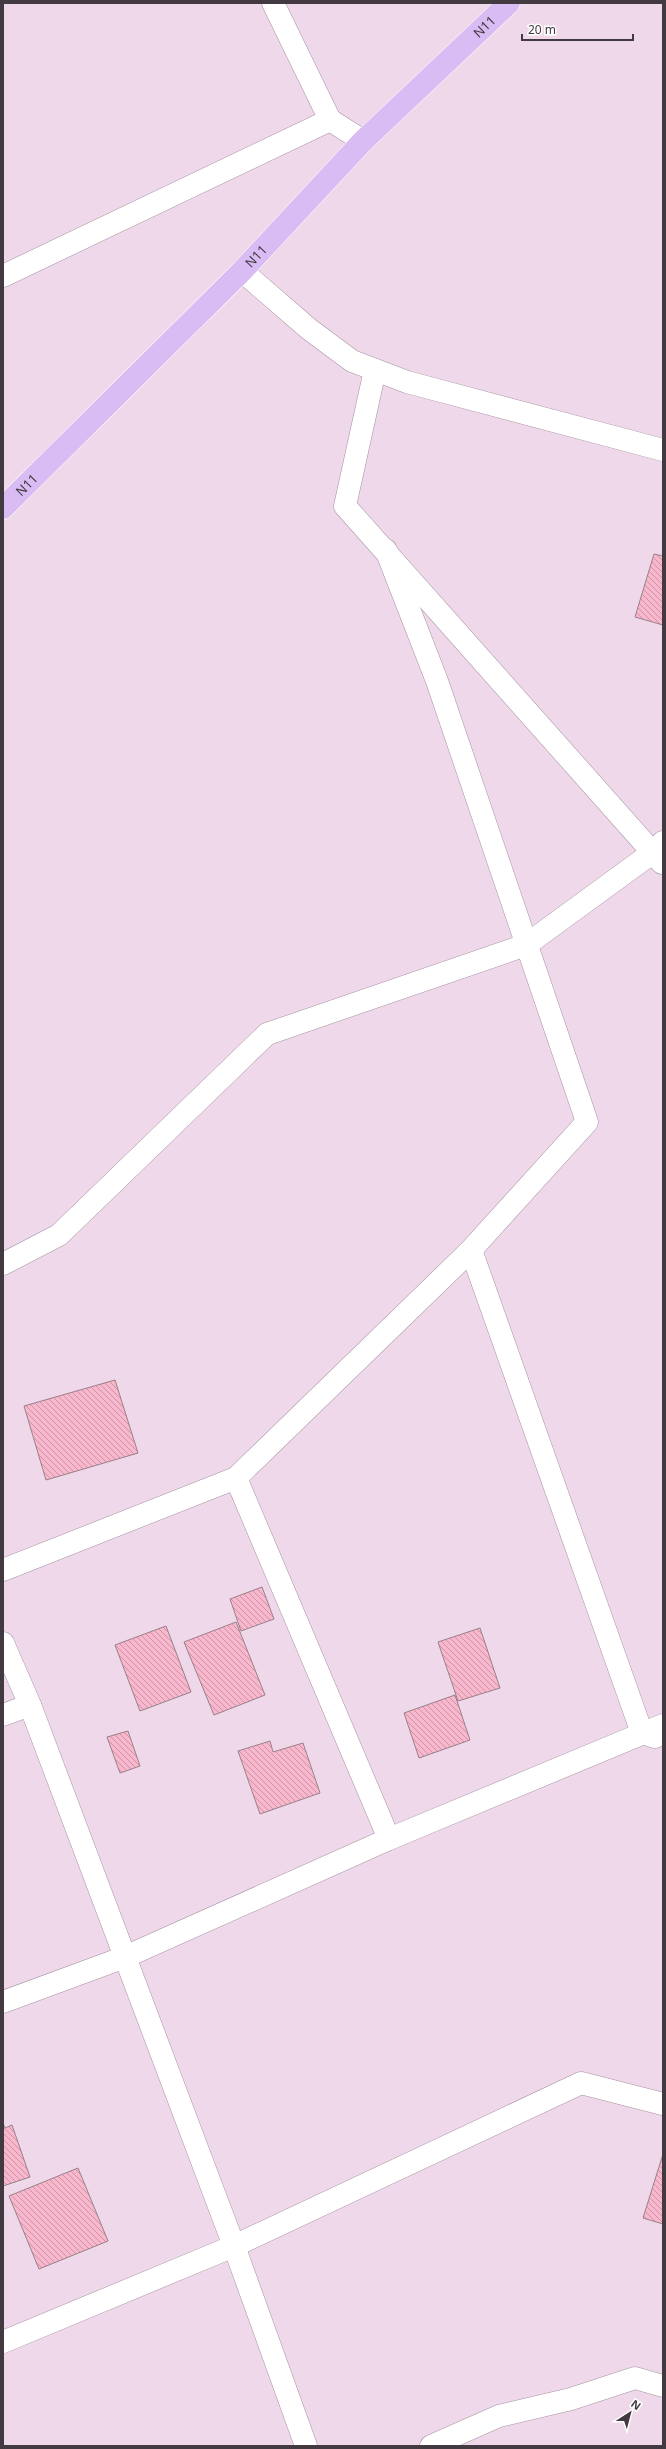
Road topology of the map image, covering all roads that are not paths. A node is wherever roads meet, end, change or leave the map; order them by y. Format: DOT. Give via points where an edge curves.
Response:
graph roads {
  1 [pos="273,3"];
  2 [pos="509,3"];
  3 [pos="330,120"];
  4 [pos="362,141"];
  5 [pos="242,270"];
  6 [pos="3,276"];
  7 [pos="375,370"];
  8 [pos="663,450"];
  9 [pos="3,508"];
  10 [pos="386,550"];
  11 [pos="659,853"];
  12 [pos="526,945"];
  13 [pos="471,1250"];
  14 [pos="3,1264"];
  15 [pos="236,1478"];
  16 [pos="3,1570"];
  17 [pos="3,1643"];
  18 [pos="30,1705"];
  19 [pos="3,1715"];
  20 [pos="663,1725"];
  21 [pos="642,1733"];
  22 [pos="663,1740"];
  23 [pos="389,1839"];
  24 [pos="125,1957"];
  25 [pos="3,2002"];
  26 [pos="663,2104"];
  27 [pos="234,2246"];
  28 [pos="3,2342"];
  29 [pos="663,2386"];
  30 [pos="306,2446"];
  31 [pos="431,2446"];
  1 -- 3 [label="street"];
  2 -- 4 [label="main road, N11"];
  3 -- 4 [label="street"];
  3 -- 6 [label="street"];
  4 -- 5 [label="main road, N11"];
  5 -- 7 [label="street" via="309,329 352,360"];
  5 -- 9 [label="main road, N11"];
  7 -- 8 [label="street" via="407,382"];
  7 -- 10 [label="street" via="345,506"];
  10 -- 11 [label="street"];
  10 -- 12 [label="street" via="437,681"];
  11 -- 12 [label="street"];
  12 -- 13 [label="street" via="587,1122"];
  12 -- 14 [label="street" via="267,1034 59,1235"];
  13 -- 15 [label="street"];
  13 -- 21 [label="street"];
  15 -- 16 [label="street"];
  15 -- 23 [label="street"];
  17 -- 18 [label="street"];
  18 -- 19 [label="street"];
  18 -- 24 [label="street"];
  20 -- 21 [label="street"];
  21 -- 22 [label="street"];
  21 -- 23 [label="street"];
  23 -- 24 [label="street"];
  24 -- 25 [label="street"];
  24 -- 27 [label="street"];
  26 -- 27 [label="street" via="581,2083"];
  27 -- 28 [label="street"];
  27 -- 30 [label="street"];
  29 -- 31 [label="street" via="635,2378 571,2399 499,2416"];
}
